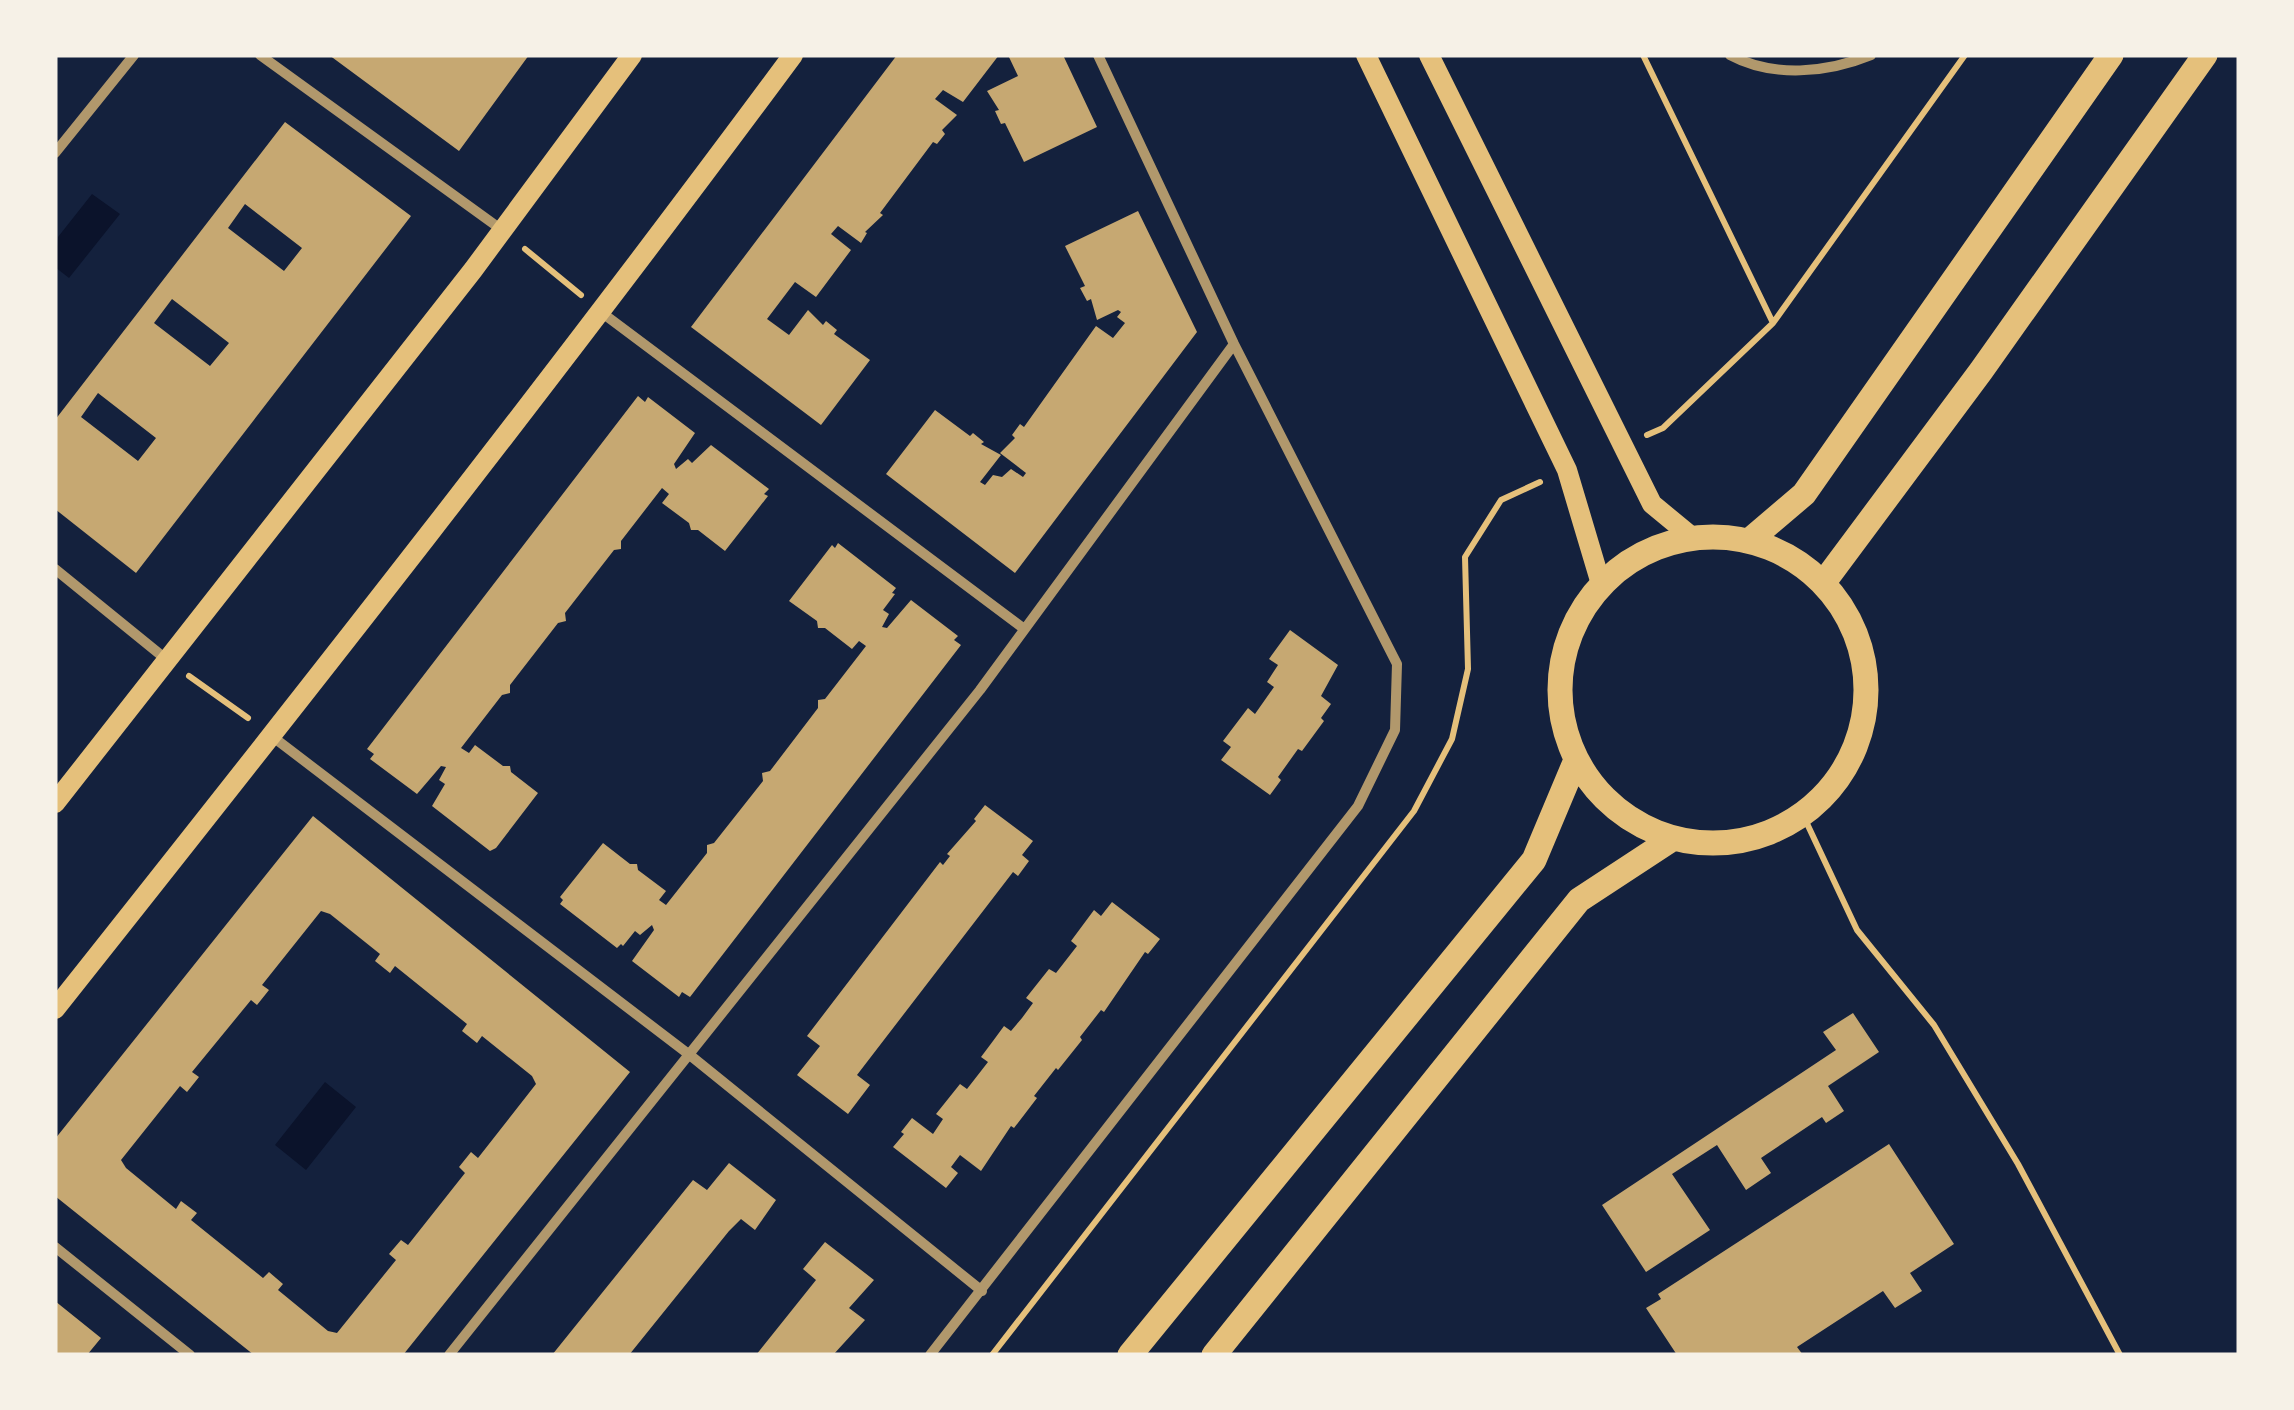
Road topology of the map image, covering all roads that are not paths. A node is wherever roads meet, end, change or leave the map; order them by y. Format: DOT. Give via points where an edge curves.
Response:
graph roads {
  1 [pos="134,55"];
  2 [pos="260,55"];
  3 [pos="632,55"];
  4 [pos="793,55"];
  5 [pos="1098,55"];
  6 [pos="1366,55"];
  7 [pos="1429,55"];
  8 [pos="1730,55"];
  9 [pos="1871,55"];
  10 [pos="2110,55"];
  11 [pos="2204,55"];
  12 [pos="55,153"];
  13 [pos="503,230"];
  14 [pos="601,312"];
  15 [pos="1234,344"];
  16 [pos="1692,537"];
  17 [pos="1750,540"];
  18 [pos="55,570"];
  19 [pos="1824,582"];
  20 [pos="1601,584"];
  21 [pos="1024,628"];
  22 [pos="168,661"];
  23 [pos="273,737"];
  24 [pos="1576,760"];
  25 [pos="55,803"];
  26 [pos="1672,838"];
  27 [pos="55,1009"];
  28 [pos="691,1056"];
  29 [pos="55,1247"];
  30 [pos="982,1291"];
  31 [pos="190,1355"];
  32 [pos="450,1355"];
  33 [pos="930,1355"];
  34 [pos="1130,1355"];
  35 [pos="1214,1355"];
  1 -- 12 [label="street"];
  2 -- 13 [label="street"];
  3 -- 13 [label="main road"];
  4 -- 14 [label="main road"];
  5 -- 15 [label="street"];
  6 -- 20 [label="main road" via="1566,470"];
  7 -- 16 [label="main road" via="1652,504"];
  8 -- 9 [label="street" via="1788,70 1832,69"];
  10 -- 17 [label="main road" via="1804,494"];
  11 -- 19 [label="main road"];
  13 -- 22 [label="main road"];
  14 -- 21 [label="street"];
  14 -- 23 [label="main road"];
  15 -- 21 [label="street"];
  15 -- 30 [label="street" via="1397,664 1395,730 1358,806"];
  16 -- 17 [label="main road"];
  16 -- 20 [label="main road" via="1642,553"];
  17 -- 19 [label="main road" via="1790,556"];
  18 -- 22 [label="street"];
  19 -- 26 [label="main road" via="1854,626 1867,677 1862,729 1840,777 1803,815 1756,838 1714,844"];
  20 -- 24 [label="main road" via="1574,623 1560,668 1561,716"];
  21 -- 28 [label="street"];
  22 -- 25 [label="main road"];
  23 -- 27 [label="main road"];
  23 -- 28 [label="street"];
  24 -- 26 [label="main road" via="1600,796 1634,822"];
  24 -- 34 [label="main road" via="1534,860"];
  26 -- 35 [label="main road" via="1579,900"];
  28 -- 30 [label="street"];
  28 -- 32 [label="street"];
  29 -- 31 [label="street"];
  30 -- 33 [label="street"];
}
